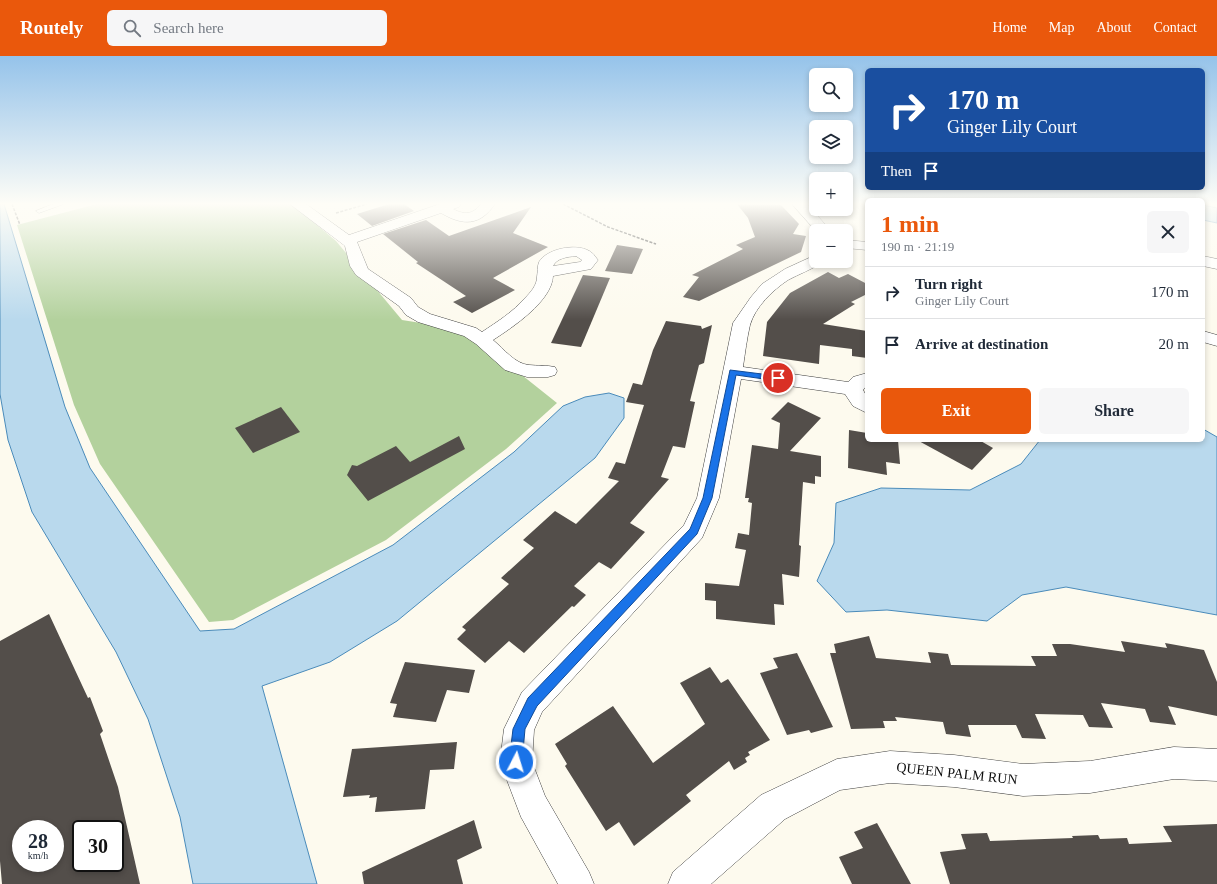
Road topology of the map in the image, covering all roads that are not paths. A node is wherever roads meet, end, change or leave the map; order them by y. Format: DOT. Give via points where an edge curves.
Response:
graph roads {
  1 [pos="348,243"];
  2 [pos="853,245"];
  3 [pos="865,246"];
  4 [pos="1205,261"];
  5 [pos="809,264"];
  6 [pos="1217,264"];
  7 [pos="546,272"];
  8 [pos="1205,337"];
  9 [pos="482,340"];
  10 [pos="1217,341"];
  11 [pos="548,371"];
  12 [pos="732,372"];
  13 [pos="860,384"];
  14 [pos="865,405"];
  15 [pos="1217,765"];
  16 [pos="577,884"];
  17 [pos="685,884"];
  1 -- 9 [label="street" via="356,251 357,266 362,272 405,302 412,311 424,318 470,332"];
  2 -- 3 [label="street"];
  4 -- 6 [label="street"];
  5 -- 12 [label="street" via="778,280 750,307 739,332"];
  7 -- 9 [label="street" via="546,280 537,296 508,322"];
  8 -- 10 [label="street"];
  9 -- 11 [label="street" via="512,366 527,371"];
  12 -- 13 [label="street"];
  12 -- 16 [label="street" via="708,498 694,531 532,702 519,729 516,762 532,806"];
  13 -- 14 [label="street" via="854,395"];
  15 -- 17 [label="street, QUEEN PALM RUN" via="1174,763 1090,777 1023,780 890,766 837,776 773,807"];
}
